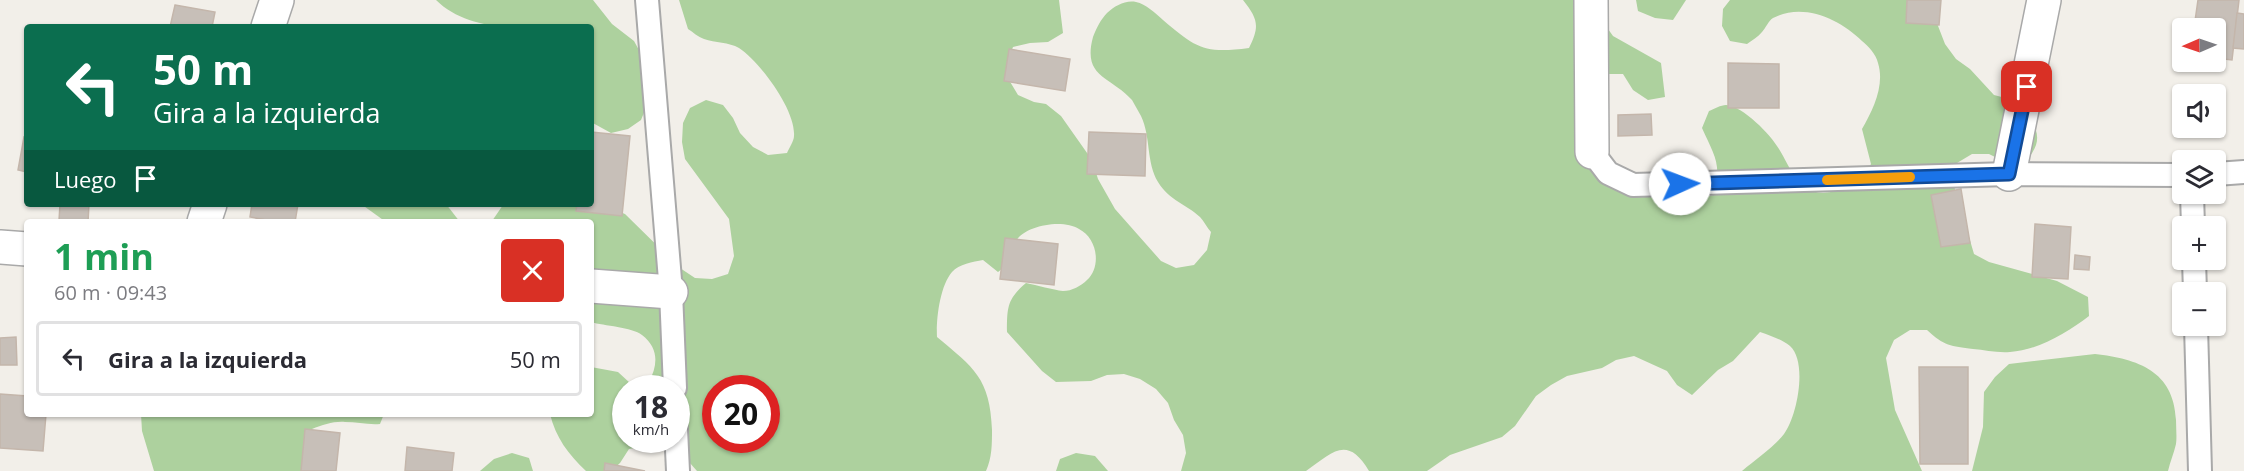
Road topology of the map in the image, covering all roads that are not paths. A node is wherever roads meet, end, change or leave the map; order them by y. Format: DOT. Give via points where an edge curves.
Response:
graph roads {
  1 [pos="277,0"];
  2 [pos="647,0"];
  3 [pos="1591,0"];
  4 [pos="2044,0"];
  5 [pos="269,24"];
  6 [pos="1592,152"];
  7 [pos="2244,172"];
  8 [pos="2226,173"];
  9 [pos="2009,174"];
  10 [pos="2172,175"];
  11 [pos="0,247"];
  12 [pos="24,249"];
  13 [pos="594,286"];
  14 [pos="670,292"];
  15 [pos="2196,336"];
  16 [pos="674,375"];
  17 [pos="677,453"];
  18 [pos="678,471"];
  19 [pos="2200,471"];
  1 -- 5 [label="street"];
  2 -- 14 [label="lane"];
  3 -- 6 [label="street"];
  4 -- 9 [label="street"];
  6 -- 9 [label="lane" via="1608,173 1633,185"];
  7 -- 8 [label="lane"];
  9 -- 10 [label="lane"];
  11 -- 12 [label="street"];
  13 -- 14 [label="street"];
  14 -- 16 [label="lane"];
  15 -- 19 [label="lane"];
  17 -- 18 [label="lane"];
}
